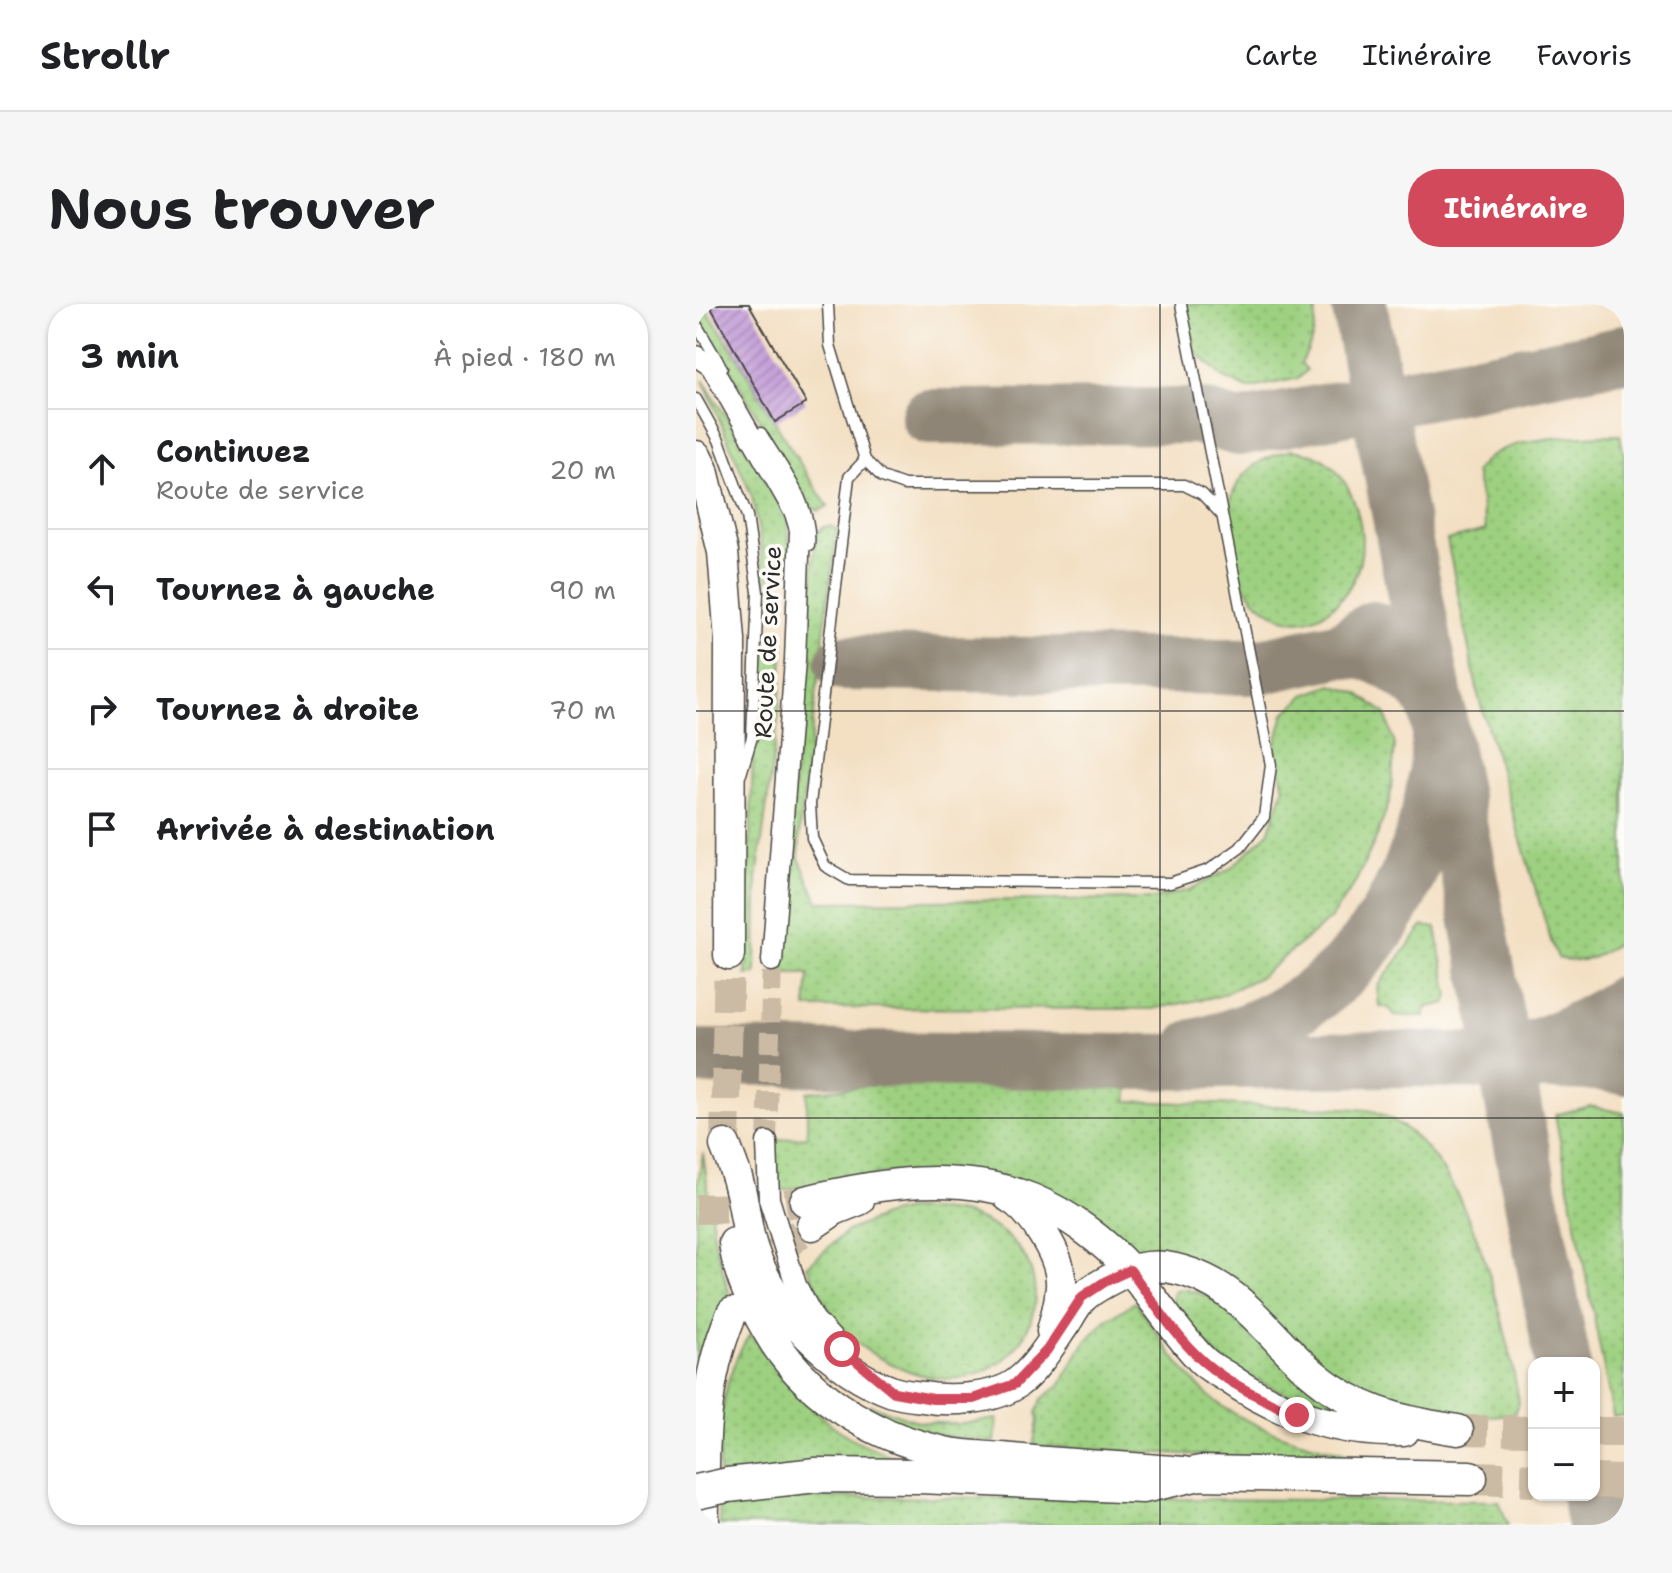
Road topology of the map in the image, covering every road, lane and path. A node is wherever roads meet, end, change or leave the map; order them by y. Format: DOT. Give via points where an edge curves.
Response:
graph roads {
  1 [pos="828,304"];
  2 [pos="1181,304"];
  3 [pos="696,324"];
  4 [pos="696,356"];
  5 [pos="696,399"];
  6 [pos="696,456"];
  7 [pos="865,460"];
  8 [pos="1221,514"];
  9 [pos="795,617"];
  10 [pos="731,807"];
  11 [pos="729,955"];
  12 [pos="772,961"];
  13 [pos="767,1142"];
  14 [pos="986,1186"];
  15 [pos="808,1213"];
  16 [pos="1130,1270"];
  17 [pos="732,1313"];
  18 [pos="1047,1350"];
  19 [pos="894,1392"];
  20 [pos="696,1397"];
  21 [pos="1200,1473"];
  22 [pos="1470,1478"];
  23 [pos="709,1480"];
  24 [pos="704,1525"];
  1 -- 7 [label="lane" via="830,345"];
  2 -- 8 [label="lane"];
  3 -- 9 [label="lane" via="805,509 810,530 805,584"];
  4 -- 9 [label="street, Route de service" via="711,366 795,513 800,530"];
  5 -- 10 [label="lane" via="719,440 747,516 758,592 752,737"];
  6 -- 10 [label="main road" via="723,552 730,640"];
  7 -- 8 [label="lane" via="882,477 904,485 1184,485 1202,494"];
  7 -- 8 [label="lane" via="849,477 810,804 812,838 825,866 849,880 1170,883 1209,870 1240,848 1264,817 1271,765"];
  9 -- 12 [label="street, Route de service"];
  10 -- 11 [label="main road"];
  13 -- 19 [label="street" via="769,1199 796,1285 832,1339"];
  14 -- 15 [label="main road" via="949,1180 898,1185 834,1210"];
  14 -- 16 [label="main road" via="1032,1199 1068,1219"];
  14 -- 18 [label="main road" via="1014,1199 1052,1248 1061,1280"];
  16 -- 16 [label="main road" via="1204,1362 1248,1392 1332,1426 1382,1432 1458,1430 1403,1421 1334,1390 1222,1287 1164,1267"];
  16 -- 18 [label="main road" via="1082,1297"];
  17 -- 23 [label="main road" via="713,1364 705,1419"];
  18 -- 19 [label="main road" via="1015,1384 973,1399"];
  19 -- 21 [label="main road" via="836,1361 804,1333 776,1297 753,1251 725,1145 736,1256 752,1304 777,1348 816,1392 869,1427 940,1451"];
  20 -- 23 [label="main road"];
  21 -- 22 [label="main road"];
  21 -- 23 [label="main road" via="1143,1486 919,1476"];
  23 -- 24 [label="main road"];
}
